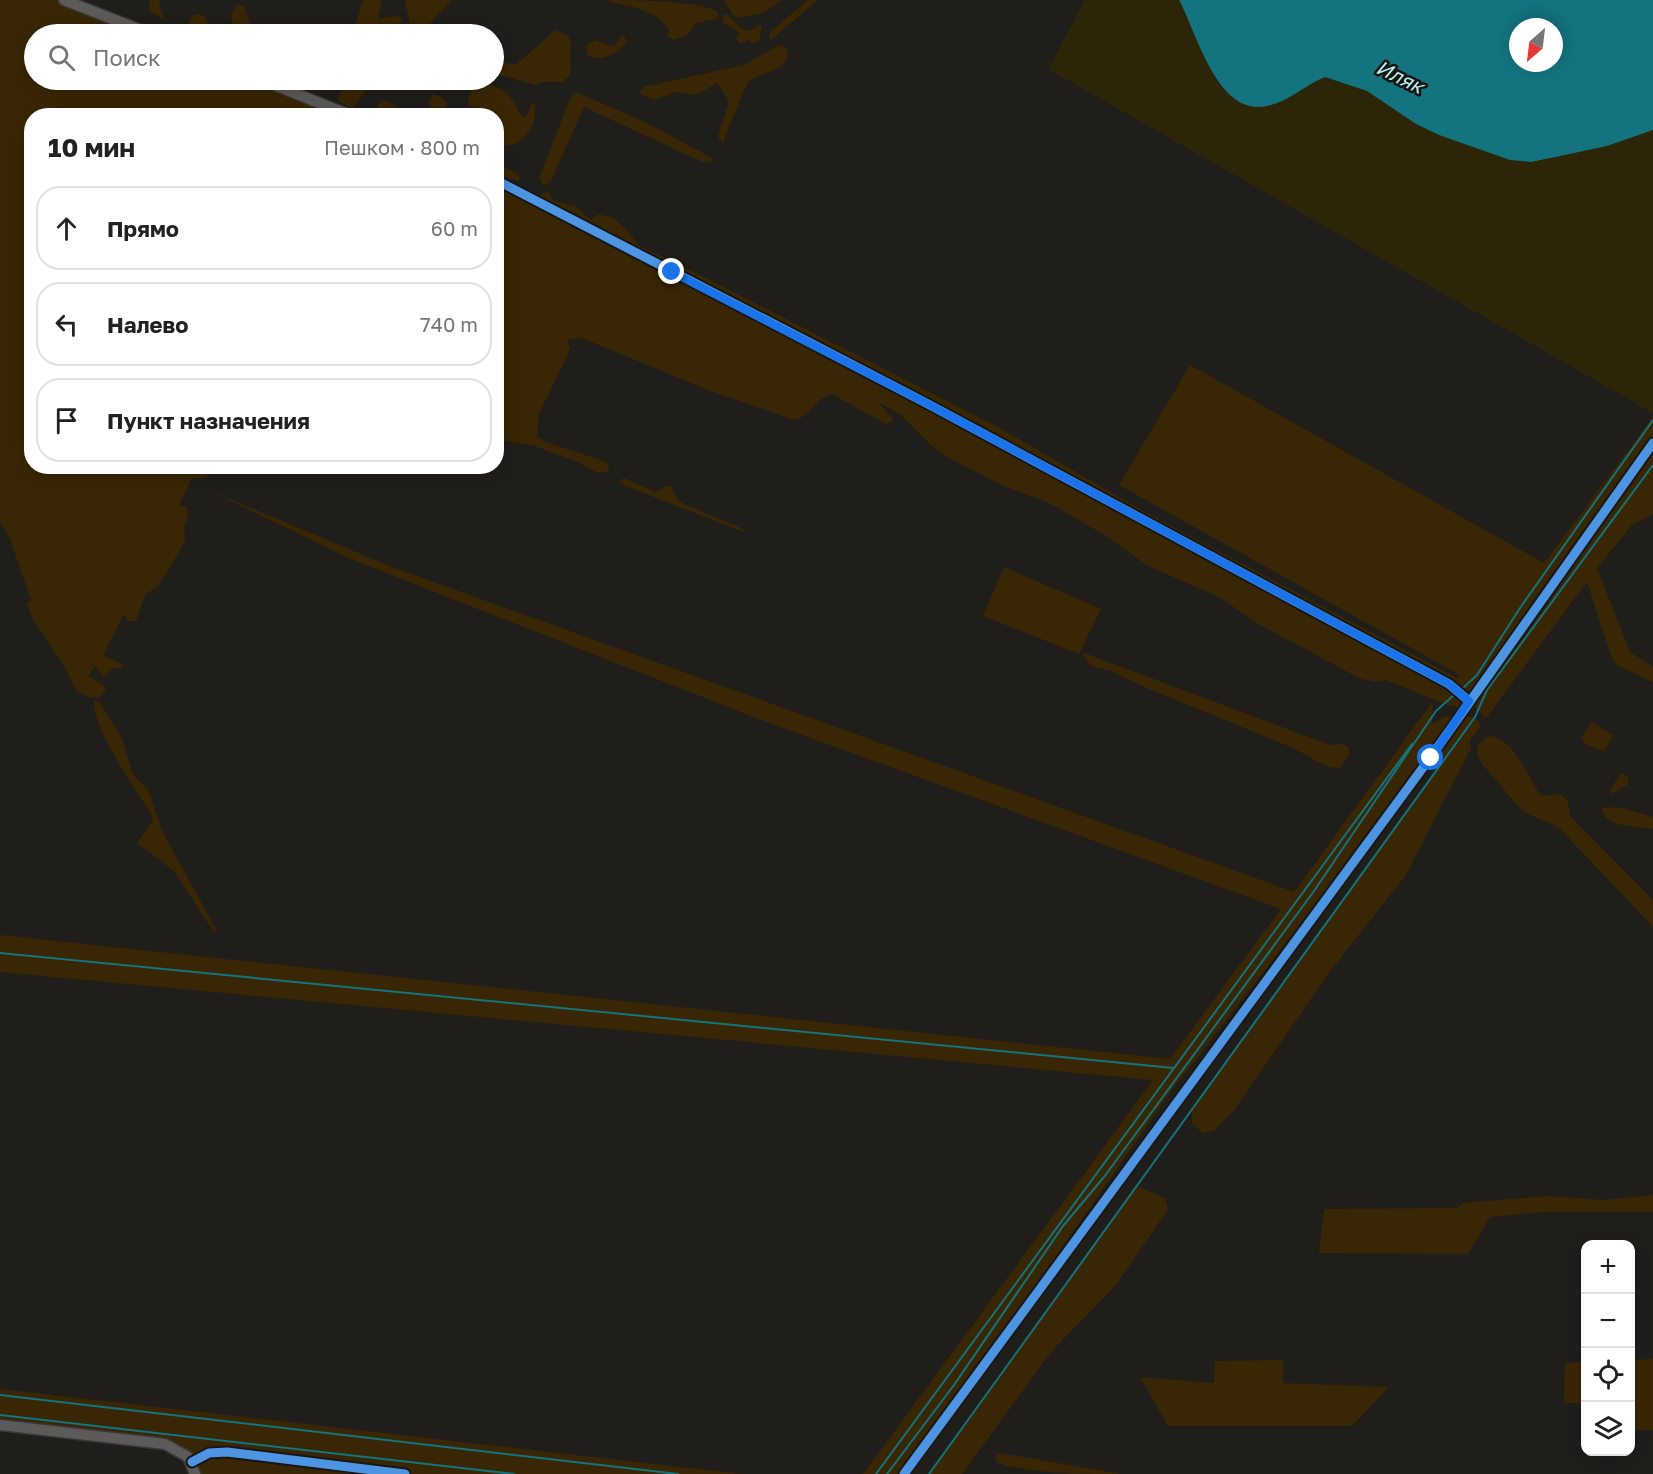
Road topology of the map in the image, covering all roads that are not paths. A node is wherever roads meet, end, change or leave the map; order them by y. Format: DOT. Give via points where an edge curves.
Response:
graph roads {
  1 [pos="64,0"];
  2 [pos="125,24"];
  3 [pos="287,90"];
  4 [pos="332,108"];
  5 [pos="504,184"];
  6 [pos="1653,443"];
  7 [pos="1462,695"];
  8 [pos="0,1425"];
  9 [pos="192,1462"];
  10 [pos="195,1474"];
  11 [pos="405,1474"];
  12 [pos="904,1474"];
  1 -- 2 [label="street"];
  3 -- 4 [label="street"];
  5 -- 7 [label="street" via="928,404"];
  6 -- 7 [label="street"];
  7 -- 12 [label="street" via="1431,758"];
  8 -- 9 [label="street" via="165,1444"];
  9 -- 10 [label="street"];
  9 -- 11 [label="street" via="209,1453 227,1452"];
}
